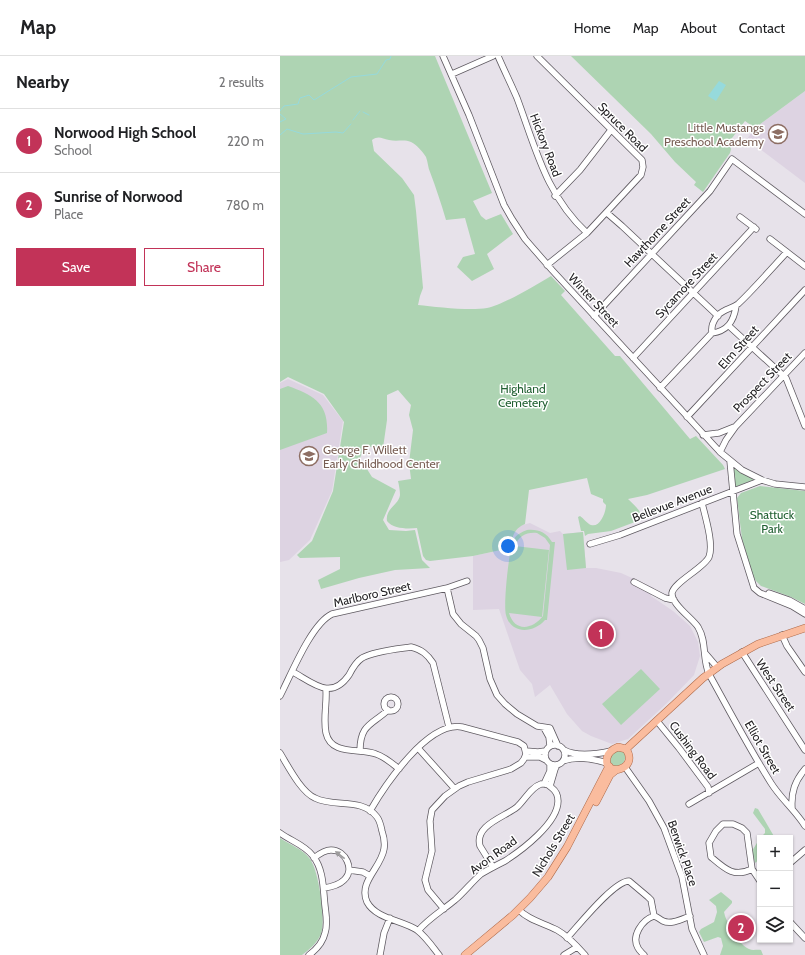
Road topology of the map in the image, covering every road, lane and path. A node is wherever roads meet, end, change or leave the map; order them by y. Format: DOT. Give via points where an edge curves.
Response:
graph roads {
  1 [pos="443,56"];
  2 [pos="493,56"];
  3 [pos="498,56"];
  4 [pos="537,56"];
  5 [pos="452,74"];
  6 [pos="611,130"];
  7 [pos="555,196"];
  8 [pos="607,213"];
  9 [pos="805,214"];
  10 [pos="740,217"];
  11 [pos="587,233"];
  12 [pos="770,238"];
  13 [pos="787,252"];
  14 [pos="652,254"];
  15 [pos="547,265"];
  16 [pos="805,266"];
  17 [pos="805,290"];
  18 [pos="693,293"];
  19 [pos="736,306"];
  20 [pos="594,316"];
  21 [pos="718,316"];
  22 [pos="729,326"];
  23 [pos="712,333"];
  24 [pos="753,348"];
  25 [pos="805,353"];
  26 [pos="633,358"];
  27 [pos="783,375"];
  28 [pos="660,388"];
  29 [pos="687,418"];
  30 [pos="736,426"];
  31 [pos="805,426"];
  32 [pos="703,435"];
  33 [pos="720,452"];
  34 [pos="730,461"];
  35 [pos="762,480"];
  36 [pos="805,487"];
  37 [pos="733,491"];
  38 [pos="702,503"];
  39 [pos="590,544"];
  40 [pos="466,581"];
  41 [pos="634,582"];
  42 [pos="447,588"];
  43 [pos="773,596"];
  44 [pos="674,600"];
  45 [pos="805,609"];
  46 [pos="805,614"];
  47 [pos="805,628"];
  48 [pos="782,635"];
  49 [pos="742,652"];
  50 [pos="705,653"];
  51 [pos="717,667"];
  52 [pos="293,672"];
  53 [pos="805,672"];
  54 [pos="709,674"];
  55 [pos="326,690"];
  56 [pos="280,696"];
  57 [pos="388,710"];
  58 [pos="657,721"];
  59 [pos="449,727"];
  60 [pos="547,728"];
  61 [pos="550,746"];
  62 [pos="558,746"];
  63 [pos="418,748"];
  64 [pos="626,749"];
  65 [pos="564,750"];
  66 [pos="805,750"];
  67 [pos="360,751"];
  68 [pos="545,751"];
  69 [pos="611,751"];
  70 [pos="280,753"];
  71 [pos="526,754"];
  72 [pos="548,762"];
  73 [pos="560,763"];
  74 [pos="608,764"];
  75 [pos="759,764"];
  76 [pos="624,767"];
  77 [pos="399,769"];
  78 [pos="805,769"];
  79 [pos="616,770"];
  80 [pos="547,785"];
  81 [pos="454,788"];
  82 [pos="709,793"];
  83 [pos="689,804"];
  84 [pos="792,808"];
  85 [pos="370,811"];
  86 [pos="805,826"];
  87 [pos="280,833"];
  88 [pos="573,841"];
  89 [pos="805,850"];
  90 [pos="314,858"];
  91 [pos="793,860"];
  92 [pos="493,867"];
  93 [pos="752,869"];
  94 [pos="349,870"];
  95 [pos="370,876"];
  96 [pos="757,876"];
  97 [pos="324,888"];
  98 [pos="444,909"];
  99 [pos="520,911"];
  100 [pos="654,916"];
  101 [pos="690,916"];
  102 [pos="390,918"];
  103 [pos="793,925"];
  104 [pos="418,931"];
  105 [pos="567,938"];
  106 [pos="805,938"];
  107 [pos="577,947"];
  108 [pos="309,955"];
  109 [pos="380,955"];
  110 [pos="439,955"];
  111 [pos="465,955"];
  112 [pos="472,955"];
  113 [pos="564,955"];
  114 [pos="585,955"];
  115 [pos="644,955"];
  116 [pos="704,955"];
  1 -- 5 [label="street, Winter Street"];
  2 -- 5 [label="street"];
  3 -- 7 [label="street, Hickory Road"];
  4 -- 6 [label="street, Spruce Road"];
  5 -- 15 [label="street, Winter Street" via="504,205 525,238"];
  6 -- 7 [label="street" via="580,170"];
  6 -- 8 [label="street, Spruce Road" via="642,160 644,168 641,175"];
  7 -- 11 [label="street, Hickory Road"];
  8 -- 11 [label="street, Spruce Road"];
  8 -- 14 [label="street"];
  9 -- 14 [label="street, Hawthorne Street" via="732,159 710,191"];
  10 -- 18 [label="street, Sycamore Street" via="755,228"];
  11 -- 15 [label="street, Spruce Road"];
  12 -- 13 [label="street"];
  13 -- 16 [label="street"];
  13 -- 19 [label="street"];
  14 -- 18 [label="street"];
  14 -- 20 [label="street, Hawthorne Street"];
  15 -- 20 [label="street, Winter Street"];
  17 -- 24 [label="street, Elm Street"];
  18 -- 21 [label="street"];
  18 -- 26 [label="street, Sycamore Street"];
  19 -- 21 [label="street" via="724,310"];
  19 -- 22 [label="street"];
  20 -- 26 [label="street, Winter Street"];
  21 -- 23 [label="street" via="711,327"];
  22 -- 23 [label="street"];
  22 -- 24 [label="street"];
  23 -- 28 [label="street"];
  24 -- 27 [label="street"];
  24 -- 29 [label="street, Elm Street"];
  25 -- 27 [label="street, Prospect Street"];
  26 -- 28 [label="street, Winter Street"];
  27 -- 30 [label="street, Prospect Street"];
  27 -- 31 [label="street" via="789,383"];
  28 -- 29 [label="street, Winter Street"];
  29 -- 32 [label="street, Winter Street"];
  30 -- 32 [label="street, Prospect Street"];
  30 -- 33 [label="street, Prospect Street"];
  32 -- 33 [label="street, Winter Street"];
  33 -- 34 [label="street, Winter Street"];
  34 -- 35 [label="street, Winter Street"];
  34 -- 37 [label="street"];
  35 -- 36 [label="street, Winter Street"];
  35 -- 37 [label="street, Bellevue Avenue"];
  37 -- 38 [label="street, Bellevue Avenue"];
  37 -- 43 [label="street" via="738,540 751,581 759,589"];
  38 -- 39 [label="street, Bellevue Avenue"];
  38 -- 44 [label="street" via="710,541 708,558 679,584"];
  40 -- 42 [label="street, Marlboro Street"];
  41 -- 44 [label="street"];
  42 -- 52 [label="street, Marlboro Street" via="326,617 311,635"];
  42 -- 60 [label="street" via="453,614 476,636 483,648 497,695 518,714 537,726"];
  43 -- 45 [label="street" via="794,602"];
  43 -- 46 [label="street"];
  44 -- 50 [label="street, Elliot Street" via="699,629"];
  47 -- 48 [label="main road"];
  48 -- 49 [label="main road"];
  48 -- 53 [label="street"];
  49 -- 51 [label="main road"];
  49 -- 66 [label="street, West Street"];
  50 -- 51 [label="street"];
  50 -- 54 [label="street, Elliot Street"];
  51 -- 54 [label="main road"];
  52 -- 55 [label="street"];
  52 -- 56 [label="street, Marlboro Street"];
  54 -- 58 [label="main road"];
  54 -- 75 [label="street, Elliot Street"];
  55 -- 59 [label="street" via="340,685 357,663 366,656 411,647 418,649 427,654 433,663"];
  55 -- 67 [label="street" via="325,723 328,738 335,746 344,750"];
  57 -- 67 [label="street" via="364,729 360,738"];
  58 -- 64 [label="main road"];
  58 -- 82 [label="street, Cushing Road" via="708,787"];
  59 -- 63 [label="street"];
  59 -- 71 [label="street" via="462,727 515,741 522,744"];
  60 -- 61 [label="street"];
  60 -- 62 [label="street"];
  61 -- 62 [label="street"];
  61 -- 68 [label="street"];
  62 -- 65 [label="street"];
  63 -- 77 [label="street"];
  63 -- 81 [label="street"];
  64 -- 69 [label="main road" via="618,747"];
  64 -- 76 [label="main road" via="629,757"];
  65 -- 69 [label="street" via="583,754"];
  65 -- 73 [label="street" via="565,756"];
  67 -- 77 [label="street" via="380,755"];
  68 -- 71 [label="street"];
  68 -- 72 [label="street" via="544,756"];
  69 -- 74 [label="main road"];
  70 -- 85 [label="street" via="303,788 314,798 358,805"];
  71 -- 72 [label="street"];
  71 -- 81 [label="street" via="521,763 511,769"];
  72 -- 73 [label="street"];
  72 -- 80 [label="street" via="550,771"];
  73 -- 74 [label="street" via="580,759"];
  73 -- 80 [label="street"];
  74 -- 79 [label="main road"];
  74 -- 88 [label="main road, Nichols Street"];
  75 -- 82 [label="street"];
  75 -- 84 [label="street, Elliot Street" via="778,793"];
  76 -- 79 [label="main road"];
  76 -- 101 [label="street, Berwick Place" via="649,801 664,828 682,877"];
  77 -- 85 [label="street"];
  78 -- 84 [label="street" via="792,791"];
  79 -- 88 [label="main road, Nichols Street" via="610,775"];
  80 -- 92 [label="street, Avon Road" via="556,793 558,803 548,824 510,857"];
  80 -- 92 [label="street" via="540,784 518,806 481,833 480,846"];
  81 -- 98 [label="street" via="432,810 432,851 425,880 428,890"];
  82 -- 83 [label="street"];
  84 -- 86 [label="street, Elliot Street"];
  85 -- 95 [label="street" via="380,821 385,844 381,859"];
  87 -- 90 [label="street" via="303,847"];
  88 -- 99 [label="main road, Nichols Street" via="553,877"];
  89 -- 91 [label="street"];
  94 -- 90 [label="street, one-way" via="343,856 335,850 324,852"];
  90 -- 97 [label="street"];
  92 -- 98 [label="street, Avon Road" via="478,877"];
  93 -- 93 [label="street" via="747,833 733,824 723,824 709,843 711,857 733,873 741,874"];
  93 -- 96 [label="street"];
  94 -- 95 [label="street"];
  94 -- 97 [label="street" via="341,883"];
  95 -- 102 [label="street" via="366,886 366,900 374,910"];
  97 -- 108 [label="street" via="326,930 320,944"];
  98 -- 104 [label="street, Avon Road"];
  99 -- 105 [label="street" via="559,931"];
  99 -- 111 [label="main road, Nichols Street"];
  99 -- 112 [label="main road, Nichols Street"];
  100 -- 101 [label="street" via="670,922"];
  100 -- 105 [label="street" via="648,897 629,881 625,881 609,892"];
  100 -- 115 [label="street" via="640,927 636,937 638,947"];
  101 -- 116 [label="street, Berwick Place" via="692,929"];
  102 -- 104 [label="street"];
  102 -- 109 [label="street"];
  103 -- 106 [label="street"];
  104 -- 110 [label="street"];
  105 -- 107 [label="street"];
  107 -- 113 [label="street"];
  107 -- 114 [label="street"];
}
